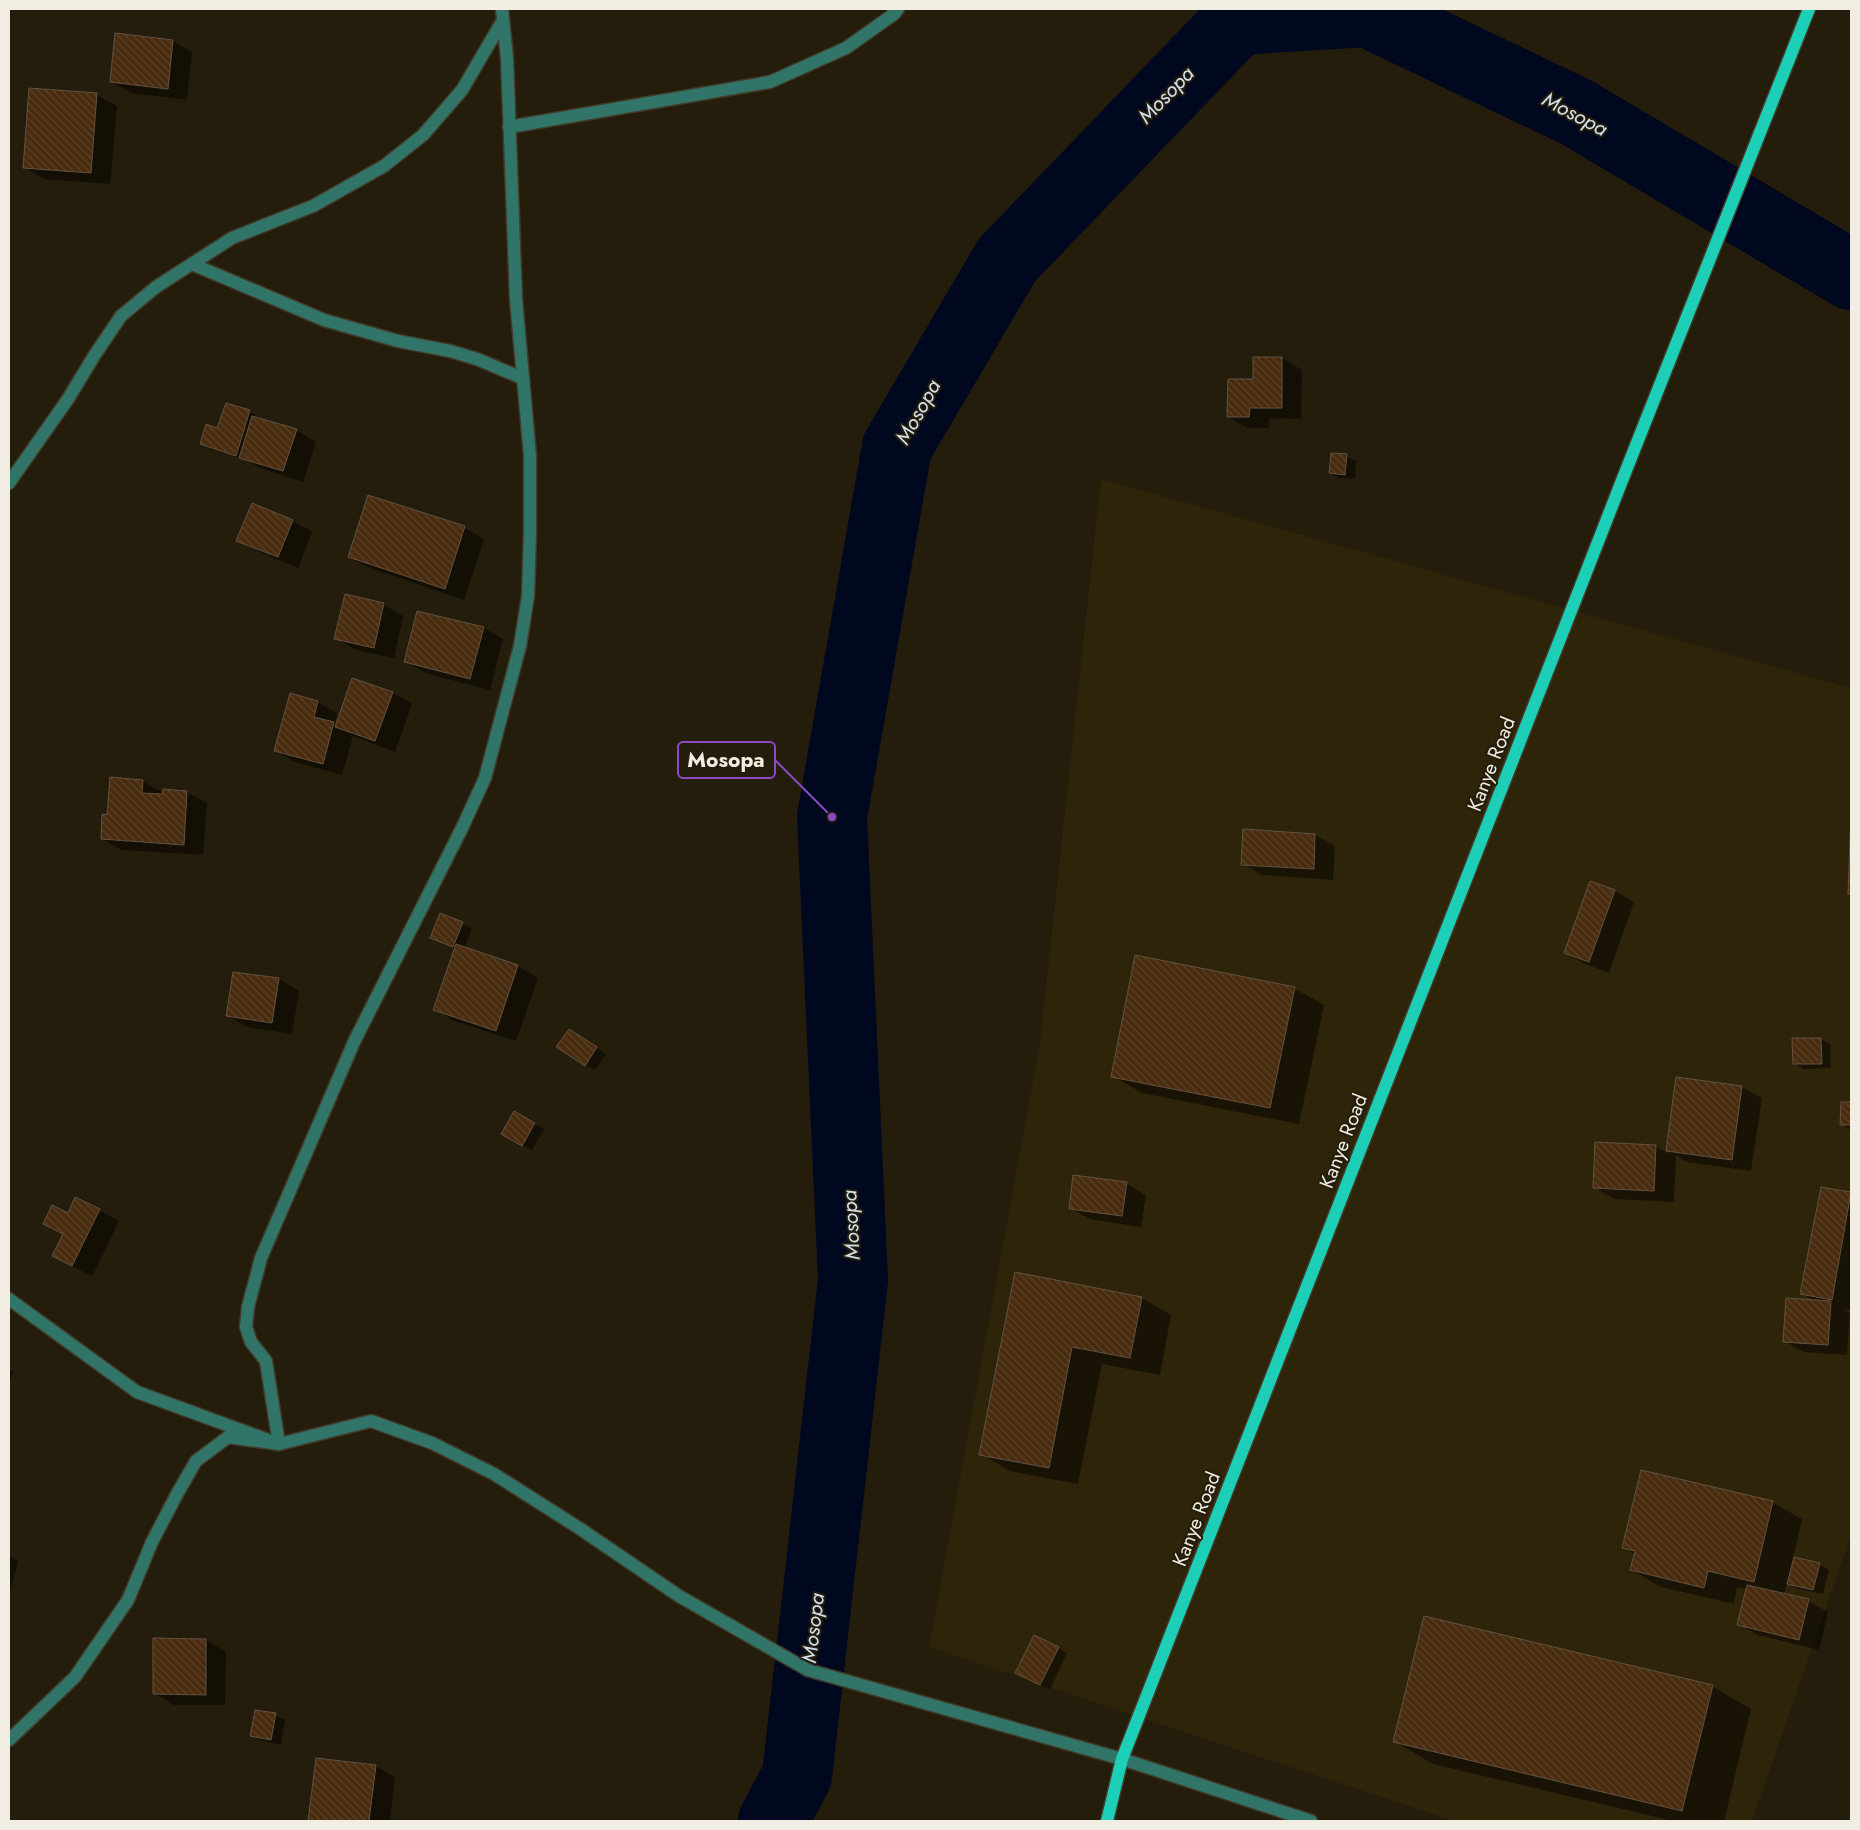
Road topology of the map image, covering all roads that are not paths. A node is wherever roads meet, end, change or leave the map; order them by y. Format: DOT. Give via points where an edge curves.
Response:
graph roads {
  1 [pos="898,9"];
  2 [pos="1809,9"];
  3 [pos="503,14"];
  4 [pos="509,127"];
  5 [pos="192,264"];
  6 [pos="522,378"];
  7 [pos="9,483"];
  8 [pos="9,1299"];
  9 [pos="279,1444"];
  10 [pos="9,1740"];
  11 [pos="1122,1759"];
  12 [pos="1107,1821"];
  13 [pos="1310,1821"];
  1 -- 4 [label="street" via="846,48 770,82"];
  2 -- 11 [label="main road, Kanye Road"];
  3 -- 4 [label="street"];
  3 -- 5 [label="street" via="462,90 423,135 392,160 313,206 232,238"];
  4 -- 6 [label="street"];
  5 -- 6 [label="street" via="324,320 398,341 477,358"];
  5 -- 7 [label="street" via="156,287 121,316"];
  6 -- 9 [label="street" via="530,456 528,596 520,646 485,778 354,1042 260,1258 248,1307 246,1327 251,1342 266,1361"];
  8 -- 9 [label="street" via="137,1392"];
  9 -- 10 [label="street" via="228,1438 196,1461 152,1542 128,1600 75,1676"];
  9 -- 11 [label="street" via="371,1421 432,1443 494,1474 679,1596 808,1670"];
  11 -- 12 [label="main road, Kanye Road"];
  11 -- 13 [label="street"];
}
